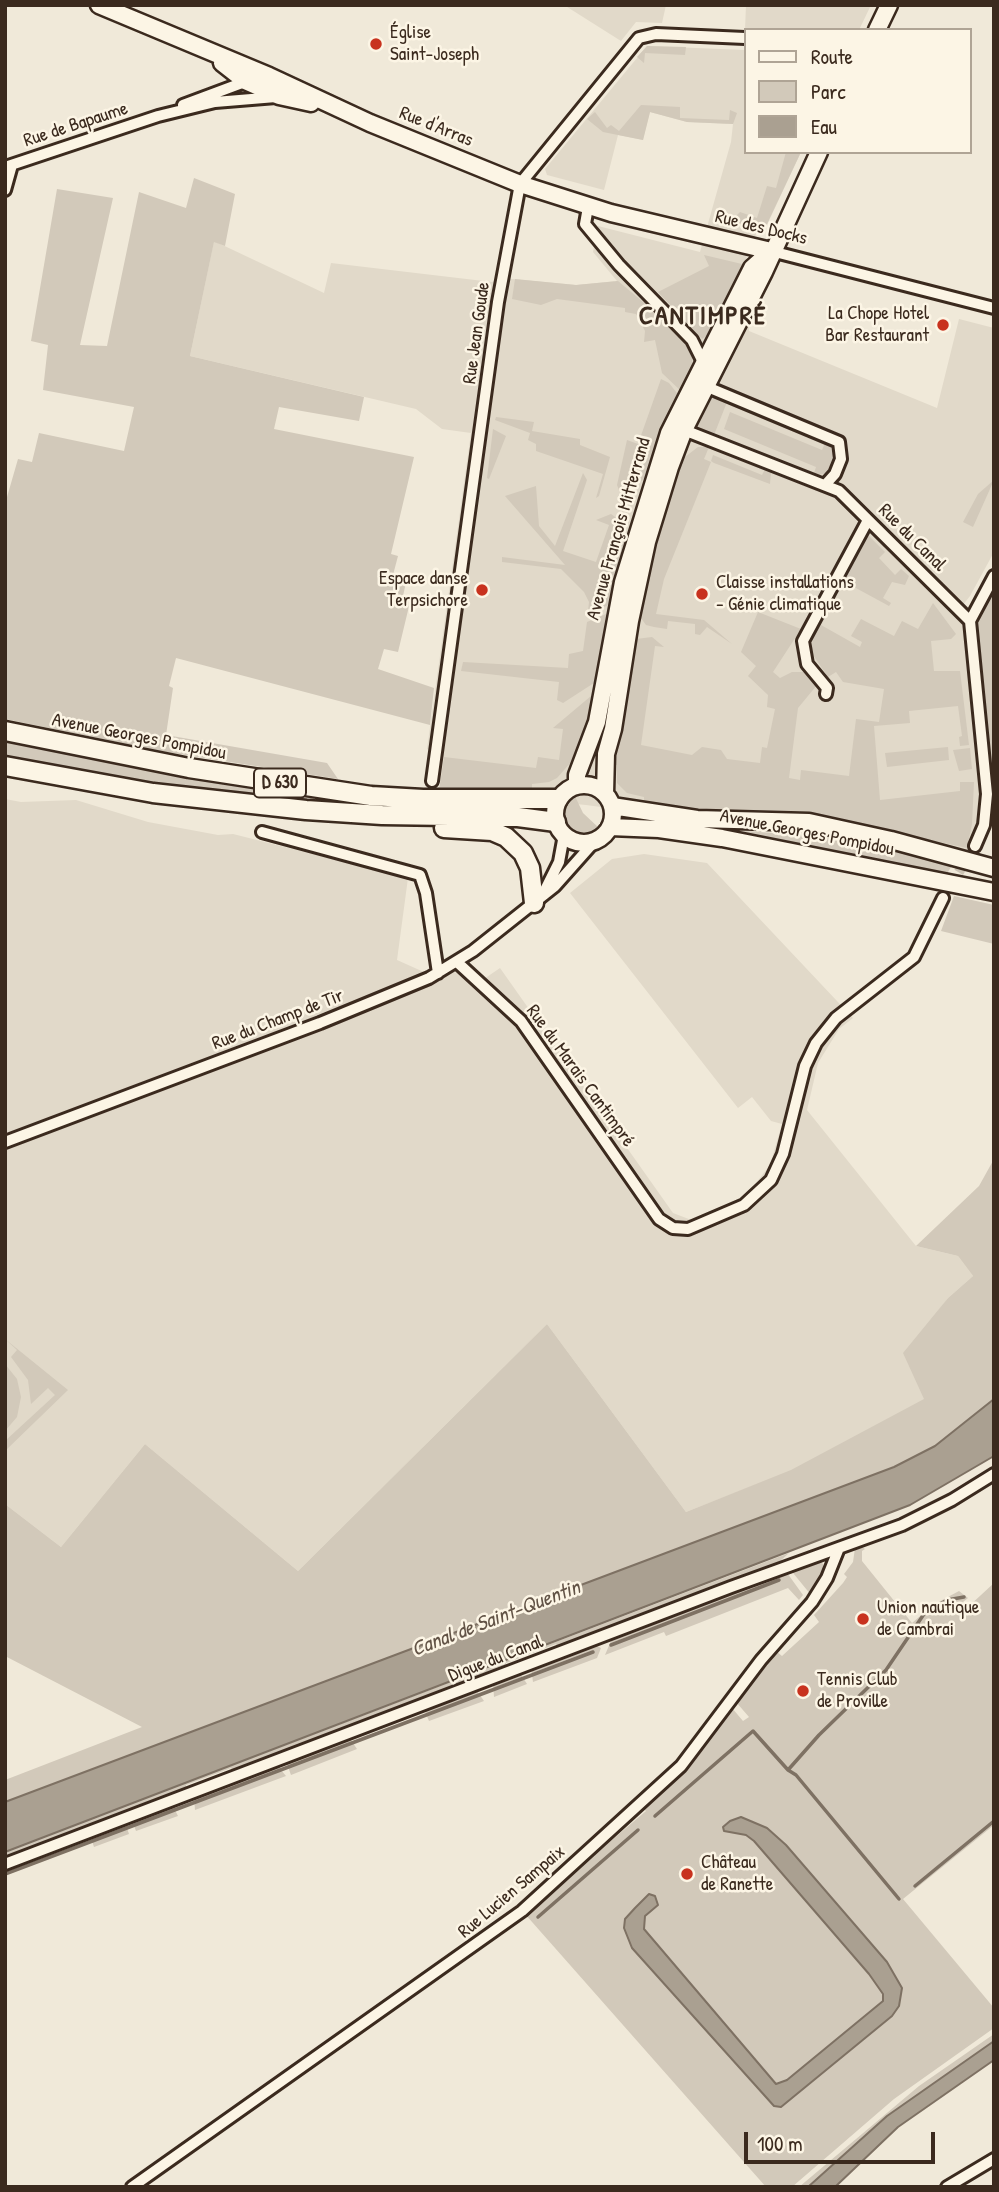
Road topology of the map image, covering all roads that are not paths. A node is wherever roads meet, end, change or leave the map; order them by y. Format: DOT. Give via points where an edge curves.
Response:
graph roads {
  1 [pos="99,5"];
  2 [pos="889,5"];
  3 [pos="878,28"];
  4 [pos="744,38"];
  5 [pos="245,74"];
  6 [pos="279,96"];
  7 [pos="228,101"];
  8 [pos="336,108"];
  9 [pos="158,116"];
  10 [pos="818,154"];
  11 [pos="8,166"];
  12 [pos="520,184"];
  13 [pos="5,190"];
  14 [pos="588,207"];
  15 [pos="771,251"];
  16 [pos="994,308"];
  17 [pos="704,364"];
  18 [pos="705,386"];
  19 [pos="684,430"];
  20 [pos="825,485"];
  21 [pos="868,520"];
  22 [pos="994,576"];
  23 [pos="970,621"];
  24 [pos="826,694"];
  25 [pos="5,731"];
  26 [pos="5,766"];
  27 [pos="432,781"];
  28 [pos="577,785"];
  29 [pos="558,799"];
  30 [pos="609,800"];
  31 [pos="306,810"];
  32 [pos="610,827"];
  33 [pos="560,829"];
  34 [pos="262,832"];
  35 [pos="595,841"];
  36 [pos="975,846"];
  37 [pos="994,868"];
  38 [pos="994,892"];
  39 [pos="538,898"];
  40 [pos="943,898"];
  41 [pos="457,962"];
  42 [pos="438,973"];
  43 [pos="5,1142"];
  44 [pos="994,1474"];
  45 [pos="839,1548"];
  46 [pos="5,1864"];
  47 [pos="994,2159"];
  48 [pos="132,2187"];
  49 [pos="947,2187"];
  1 -- 5 [label="main road, Rue d'Arras" via="206,50"];
  2 -- 3 [label="main road"];
  4 -- 12 [label="street, Rue Jean Goude" via="656,34 639,38"];
  5 -- 6 [label="main road, Rue d'Arras"];
  5 -- 7 [label="street"];
  5 -- 8 [label="main road, Rue d'Arras" via="269,76"];
  5 -- 9 [label="street, Rue de Bapaume"];
  6 -- 7 [label="street, Rue de Bapaume"];
  6 -- 8 [label="main road, Rue d'Arras"];
  7 -- 9 [label="street, Rue de Bapaume"];
  8 -- 12 [label="main road, Rue d'Arras"];
  9 -- 11 [label="street, Rue de Bapaume"];
  10 -- 15 [label="main road"];
  11 -- 13 [label="street"];
  12 -- 14 [label="main road, Rue des Docks"];
  12 -- 27 [label="street, Rue Jean Goude" via="498,302"];
  14 -- 15 [label="main road, Rue des Docks"];
  14 -- 17 [label="street" via="585,223 692,340"];
  15 -- 16 [label="street, Rue des Docks"];
  15 -- 17 [label="main road, Avenue François Mitterrand" via="752,268"];
  15 -- 18 [label="main road, Avenue François Mitterrand"];
  17 -- 28 [label="main road, Avenue François Mitterrand" via="668,433 653,479 617,606 597,722"];
  18 -- 19 [label="main road, Avenue François Mitterrand"];
  18 -- 20 [label="street" via="839,442 841,459"];
  19 -- 20 [label="street, Rue du Canal"];
  19 -- 30 [label="main road, Avenue François Mitterrand" via="641,568 606,754"];
  20 -- 21 [label="street, Rue du Canal" via="839,491"];
  21 -- 23 [label="street, Rue du Canal"];
  21 -- 24 [label="street" via="803,641 807,664 827,688"];
  22 -- 23 [label="street"];
  23 -- 36 [label="street" via="987,794 984,825"];
  25 -- 29 [label="main road, Avenue Georges Pompidou / D 630" via="163,764 371,796"];
  26 -- 31 [label="main road, D 630" via="153,793"];
  28 -- 29 [label="main road"];
  28 -- 30 [label="main road" via="592,786"];
  29 -- 33 [label="main road"];
  30 -- 32 [label="main road"];
  30 -- 37 [label="main road, Avenue Georges Pompidou" via="697,819 809,822"];
  31 -- 33 [label="main road, D 630" via="382,816 505,816"];
  31 -- 39 [label="main road" via="337,821 499,833 519,848 527,861"];
  32 -- 35 [label="main road"];
  32 -- 38 [label="main road, Avenue Georges Pompidou" via="722,838"];
  33 -- 35 [label="main road" via="578,843"];
  33 -- 39 [label="street" via="559,862"];
  34 -- 42 [label="street" via="420,875"];
  35 -- 39 [label="street, Rue du Champ de Tir" via="566,875"];
  39 -- 41 [label="street, Rue du Champ de Tir"];
  40 -- 41 [label="street, Rue du Marais Cantimpré" via="914,957 835,1018 816,1042 781,1159 766,1186 744,1205 683,1229 663,1223 521,1021"];
  41 -- 42 [label="street, Rue du Champ de Tir"];
  42 -- 43 [label="street, Rue du Champ de Tir" via="373,1003"];
  44 -- 45 [label="street, Digue du Canal" via="923,1515"];
  45 -- 46 [label="street, Digue du Canal"];
  45 -- 48 [label="street, Rue Lucien Sampaix" via="812,1602 681,1766 522,1911"];
  47 -- 49 [label="street"];
}
